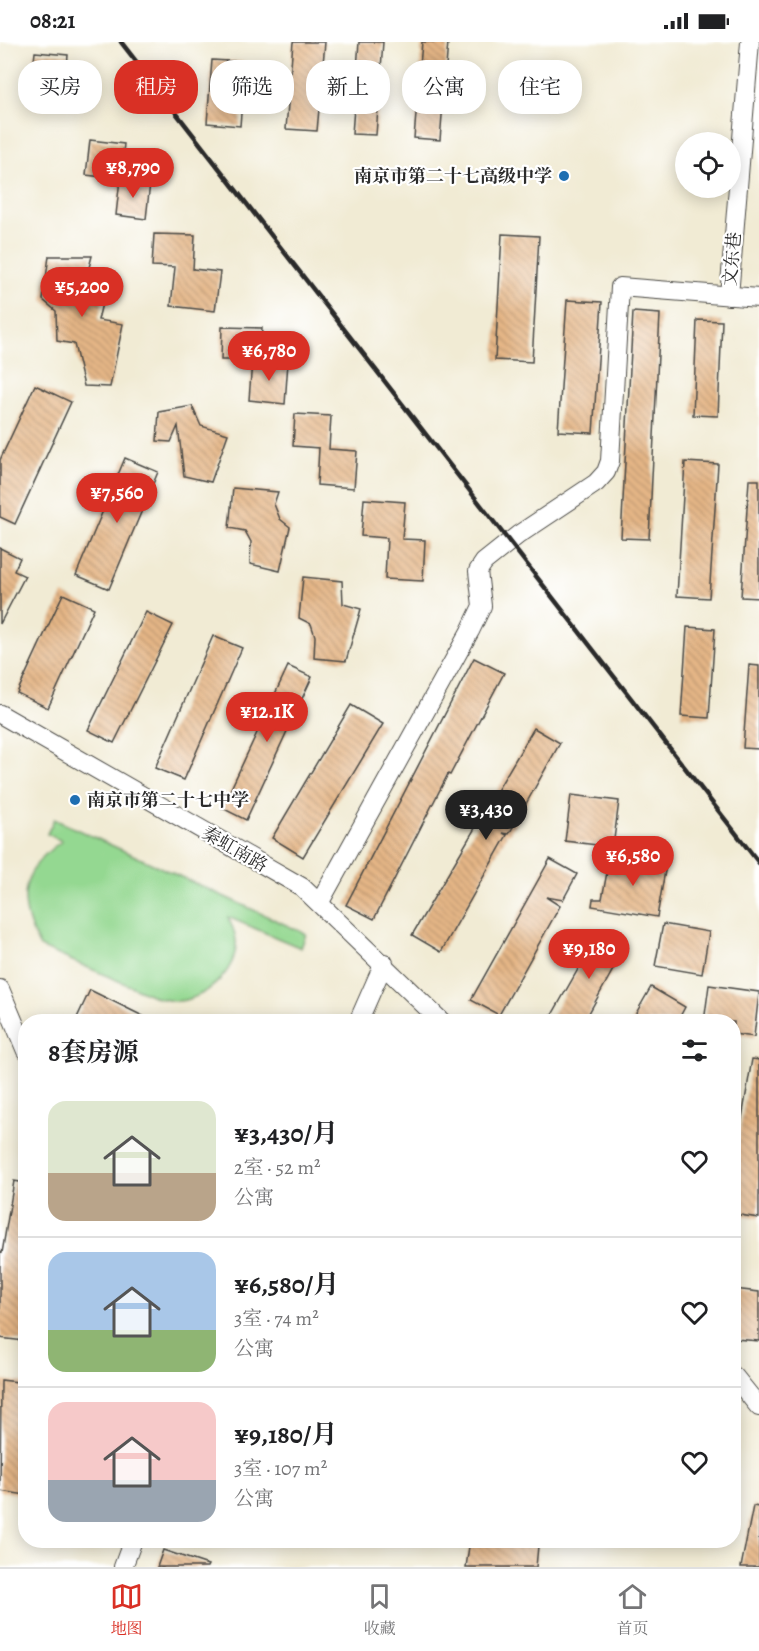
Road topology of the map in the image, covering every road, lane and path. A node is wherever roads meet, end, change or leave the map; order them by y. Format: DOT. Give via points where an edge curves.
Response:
graph roads {
  1 [pos="750,42"];
  2 [pos="729,296"];
  3 [pos="759,298"];
  4 [pos="0,714"];
  5 [pos="320,902"];
  6 [pos="384,963"];
  7 [pos="0,990"];
  8 [pos="362,1014"];
  9 [pos="434,1014"];
  10 [pos="18,1033"];
  11 [pos="741,1385"];
  12 [pos="759,1407"];
  13 [pos="130,1548"];
  14 [pos="123,1567"];
  1 -- 2 [label="street, 文东巷"];
  2 -- 3 [label="street"];
  2 -- 5 [label="street" via="620,287 610,461 606,472 596,483 518,535 478,571 482,606"];
  4 -- 5 [label="street, 秦虹南路" via="302,887"];
  5 -- 6 [label="street, 秦虹南路"];
  6 -- 8 [label="street"];
  6 -- 9 [label="street, 秦虹南路"];
  7 -- 10 [label="street"];
  11 -- 12 [label="street"];
  13 -- 14 [label="street"];
}
